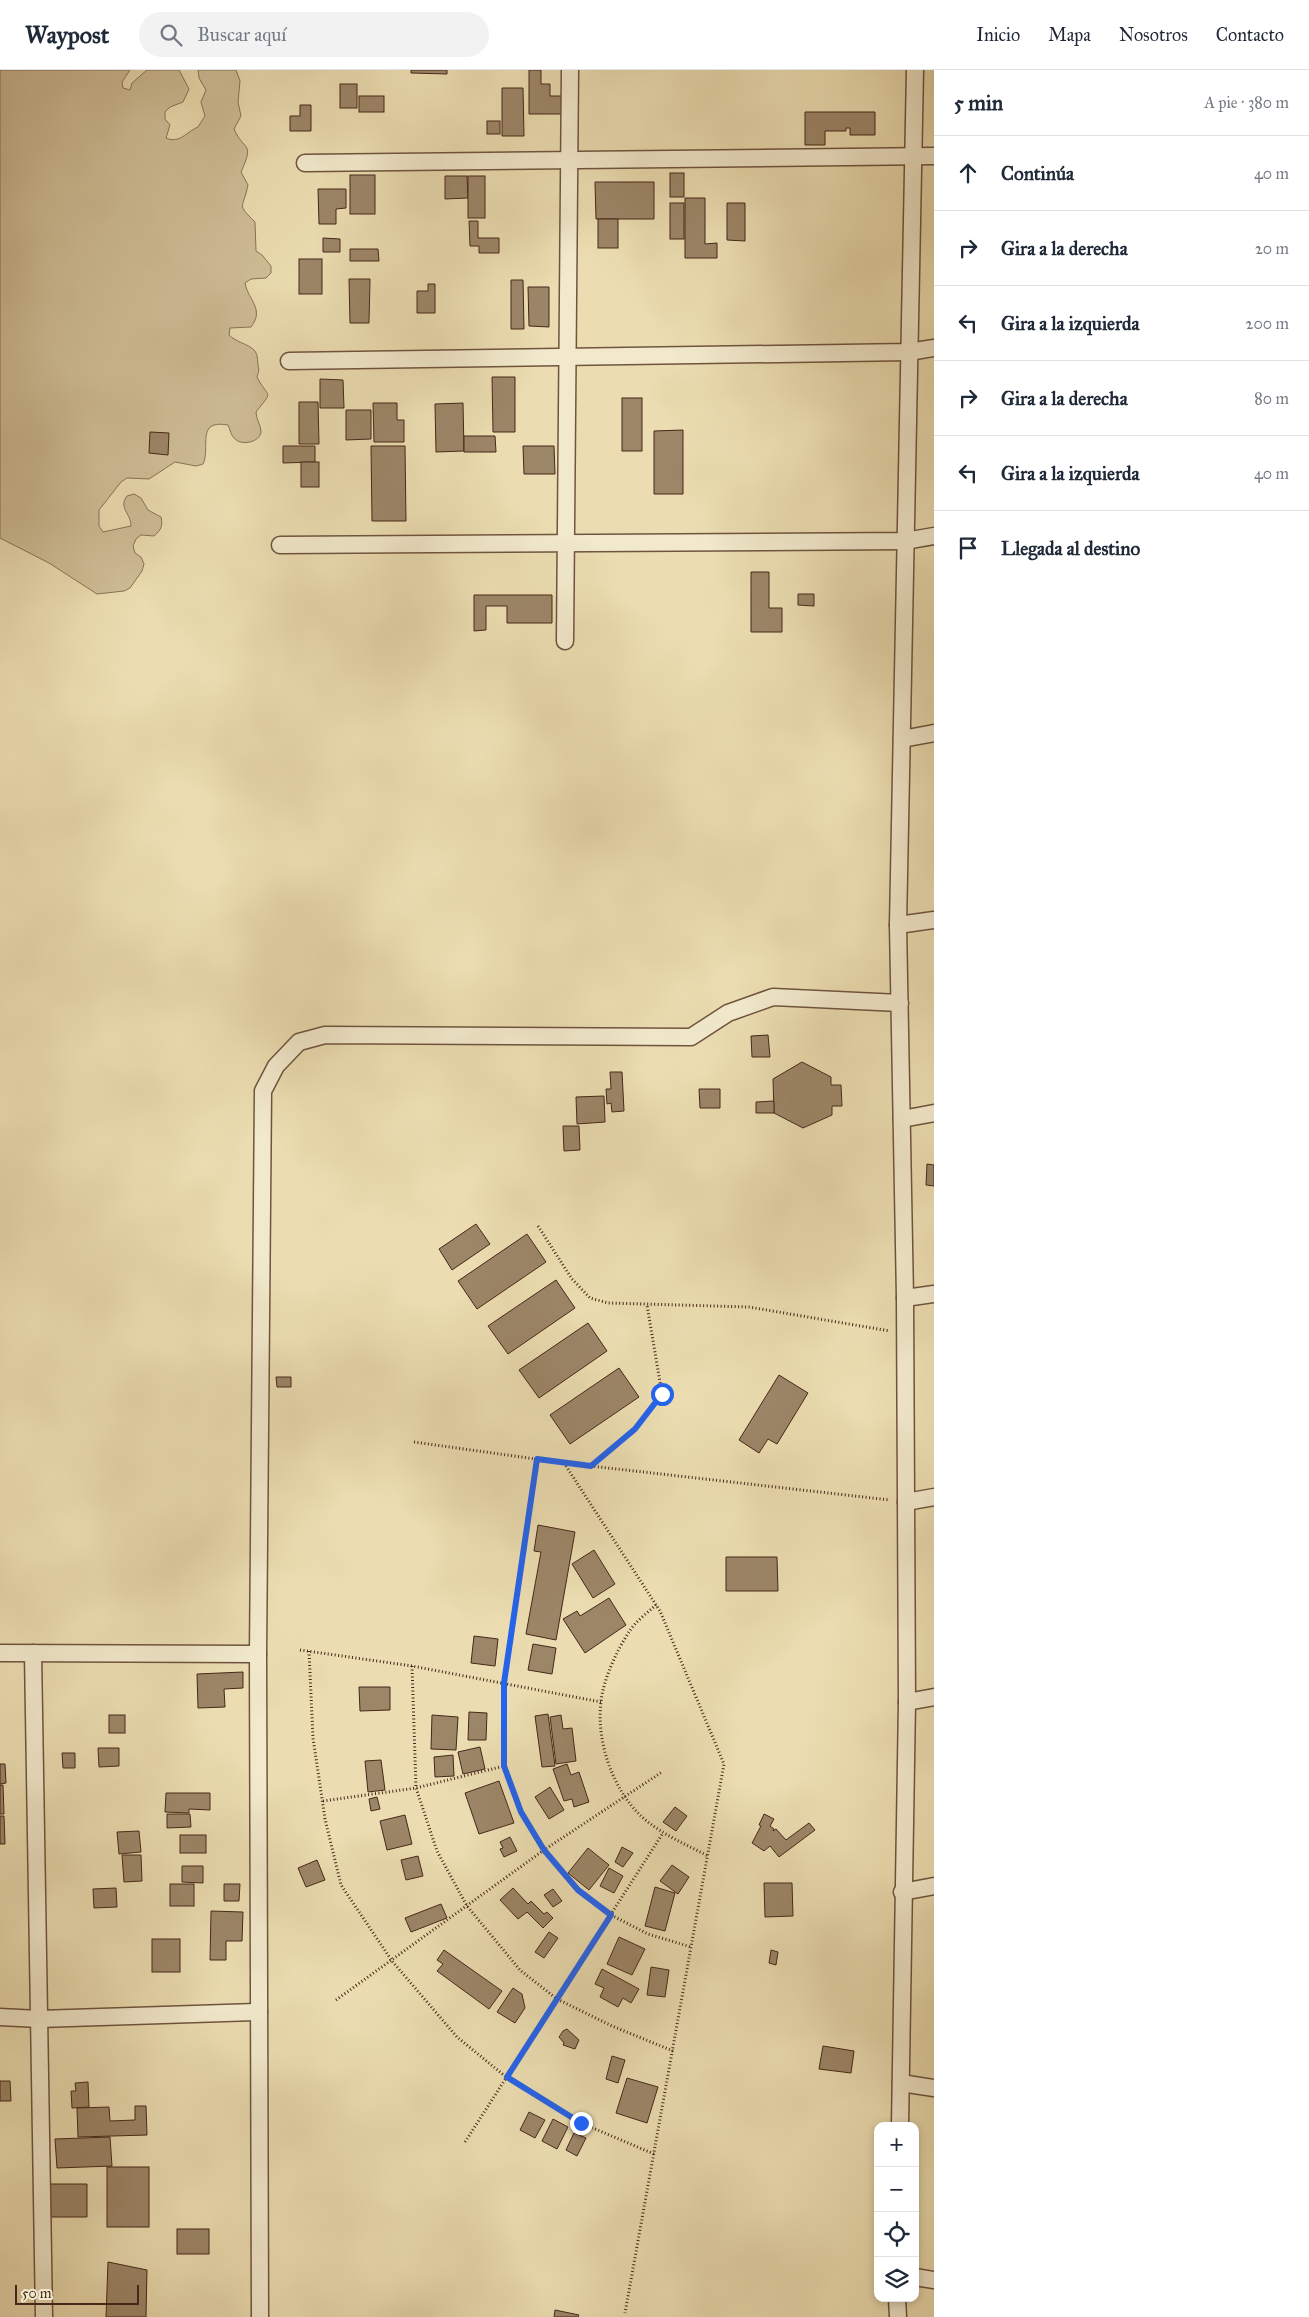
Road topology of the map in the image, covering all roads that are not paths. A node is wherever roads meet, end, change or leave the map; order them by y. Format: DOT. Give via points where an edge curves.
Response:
graph roads {
  1 [pos="570,70"];
  2 [pos="915,70"];
  3 [pos="913,156"];
  4 [pos="934,156"];
  5 [pos="569,160"];
  6 [pos="305,163"];
  7 [pos="934,348"];
  8 [pos="909,352"];
  9 [pos="567,357"];
  10 [pos="289,361"];
  11 [pos="934,536"];
  12 [pos="905,541"];
  13 [pos="566,543"];
  14 [pos="280,545"];
  15 [pos="565,641"];
  16 [pos="934,733"];
  17 [pos="902,739"];
  18 [pos="934,920"];
  19 [pos="898,926"];
  20 [pos="900,1003"];
  21 [pos="934,1113"];
  22 [pos="902,1119"];
  23 [pos="934,1294"];
  24 [pos="905,1298"];
  25 [pos="934,1497"];
  26 [pos="906,1502"];
  27 [pos="0,1653"];
  28 [pos="33,1653"];
  29 [pos="258,1654"];
  30 [pos="934,1697"];
  31 [pos="907,1702"];
  32 [pos="934,1886"];
  33 [pos="902,1892"];
  34 [pos="259,2012"];
  35 [pos="0,2017"];
  36 [pos="39,2019"];
  37 [pos="900,2083"];
  38 [pos="934,2088"];
  39 [pos="900,2122"];
  40 [pos="919,2278"];
  41 [pos="934,2280"];
  42 [pos="897,2302"];
  43 [pos="44,2317"];
  44 [pos="260,2317"];
  45 [pos="898,2317"];
  1 -- 5 [label="street"];
  2 -- 3 [label="street"];
  3 -- 4 [label="street"];
  3 -- 5 [label="street"];
  3 -- 8 [label="street"];
  5 -- 6 [label="street"];
  5 -- 9 [label="street"];
  7 -- 8 [label="street"];
  8 -- 9 [label="street"];
  8 -- 12 [label="street"];
  9 -- 10 [label="street"];
  9 -- 13 [label="street"];
  11 -- 12 [label="street"];
  12 -- 13 [label="street"];
  12 -- 17 [label="street"];
  13 -- 14 [label="street"];
  13 -- 15 [label="street"];
  16 -- 17 [label="street"];
  17 -- 19 [label="street"];
  18 -- 19 [label="street"];
  19 -- 20 [label="street"];
  20 -- 22 [label="street"];
  20 -- 29 [label="street" via="773,997 728,1013 691,1037 325,1035 299,1042 276,1066 263,1091"];
  21 -- 22 [label="street"];
  22 -- 24 [label="street"];
  23 -- 24 [label="street"];
  24 -- 26 [label="street"];
  25 -- 26 [label="street"];
  26 -- 31 [label="street"];
  27 -- 28 [label="street"];
  28 -- 29 [label="street"];
  28 -- 36 [label="street"];
  29 -- 34 [label="street"];
  30 -- 31 [label="street"];
  31 -- 33 [label="street"];
  32 -- 33 [label="street"];
  33 -- 37 [label="street"];
  34 -- 36 [label="street"];
  34 -- 44 [label="street"];
  35 -- 36 [label="street"];
  36 -- 43 [label="street"];
  37 -- 38 [label="street"];
  37 -- 39 [label="street"];
  40 -- 41 [label="street"];
  42 -- 45 [label="street"];
}
